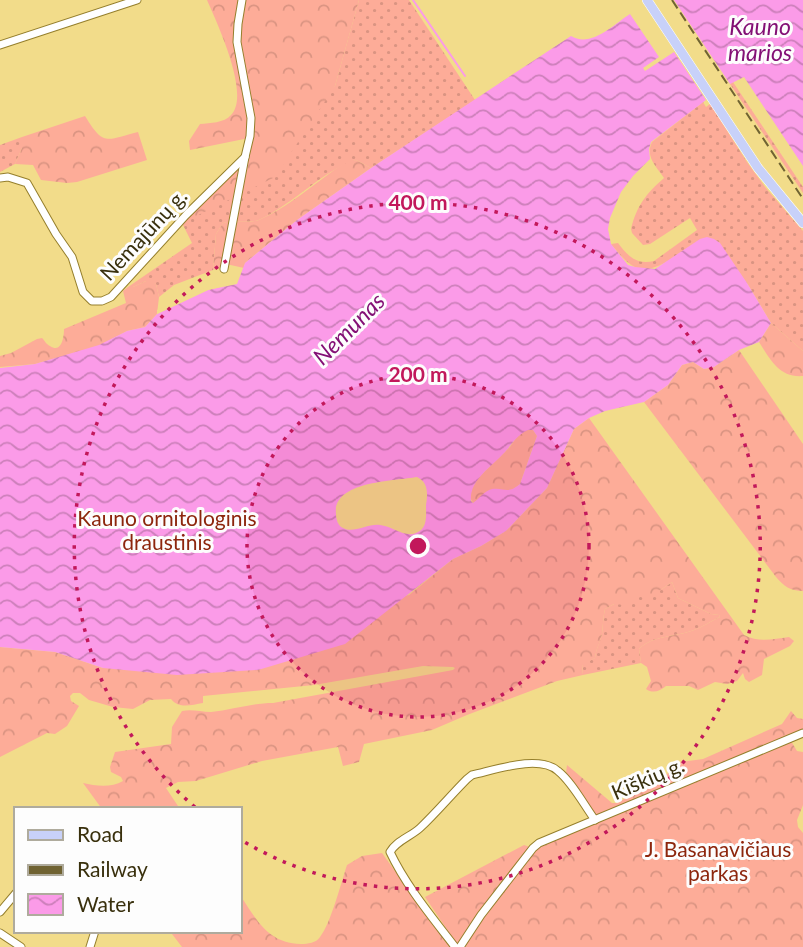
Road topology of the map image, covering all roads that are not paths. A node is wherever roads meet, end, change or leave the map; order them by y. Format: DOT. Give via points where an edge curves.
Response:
graph roads {
  1 [pos="137,0"];
  2 [pos="242,0"];
  3 [pos="647,0"];
  4 [pos="0,45"];
  5 [pos="245,157"];
  6 [pos="0,178"];
  7 [pos="803,223"];
  8 [pos="224,269"];
  9 [pos="803,733"];
  10 [pos="595,820"];
  11 [pos="14,895"];
  12 [pos="0,912"];
  13 [pos="0,933"];
  14 [pos="19,946"];
  15 [pos="458,947"];
  1 -- 4 [label="street"];
  2 -- 5 [label="street" via="237,42 251,118"];
  3 -- 7 [label="main road" via="758,168"];
  5 -- 6 [label="street, Nemajūnų g." via="102,302 92,301 83,292 72,257 27,183"];
  5 -- 8 [label="street"];
  9 -- 10 [label="street, Kiškių g."];
  10 -- 15 [label="street" via="533,849"];
  10 -- 15 [label="street, Kiškių g." via="559,771 547,765 522,764 472,775 421,827 395,844 390,852 396,864"];
  11 -- 12 [label="street"];
  13 -- 14 [label="street"];
}
